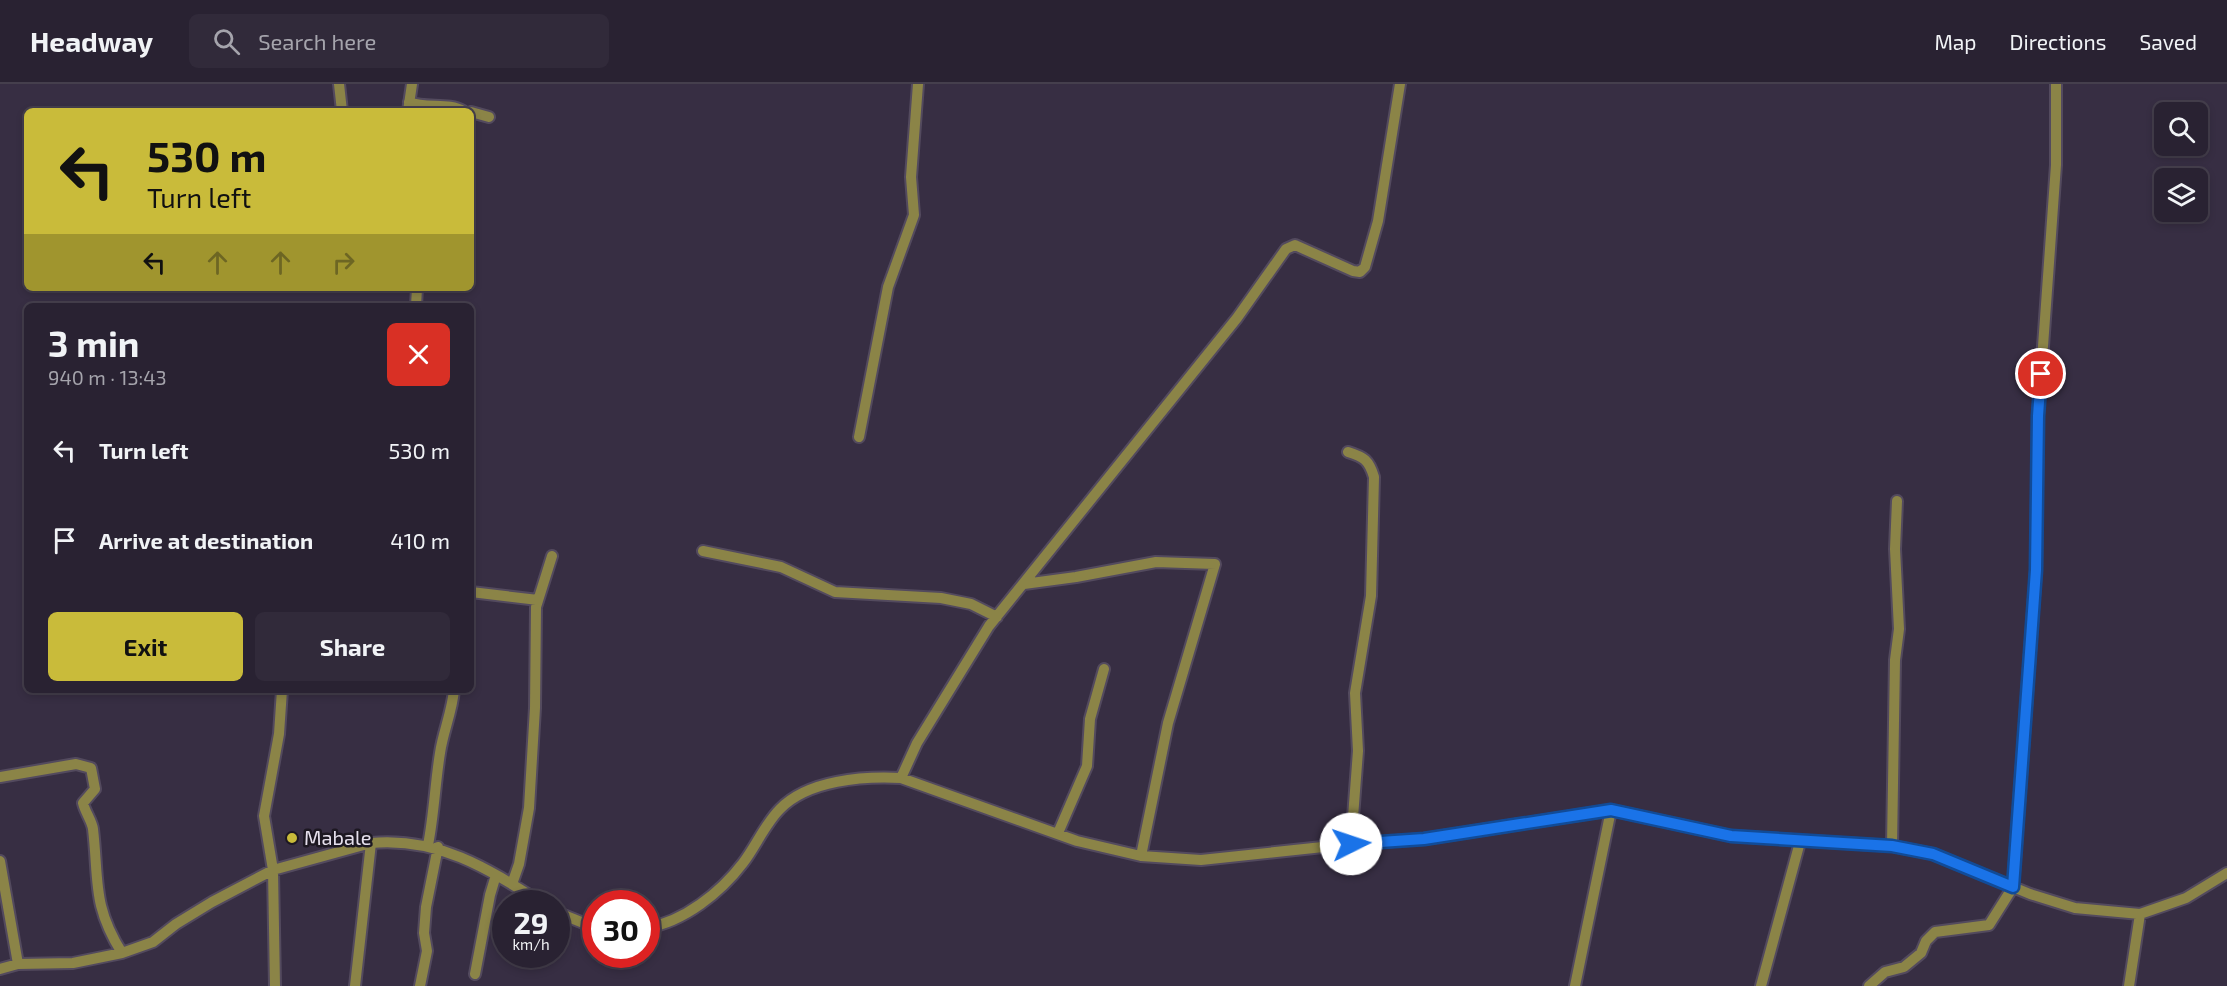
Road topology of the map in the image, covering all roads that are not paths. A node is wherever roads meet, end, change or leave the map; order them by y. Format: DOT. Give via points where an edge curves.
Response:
graph roads {
  1 [pos="339,84"];
  2 [pos="412,84"];
  3 [pos="918,84"];
  4 [pos="1400,84"];
  5 [pos="2056,84"];
  6 [pos="408,106"];
  7 [pos="342,108"];
  8 [pos="455,108"];
  9 [pos="474,113"];
  10 [pos="489,117"];
  11 [pos="859,437"];
  12 [pos="1347,453"];
  13 [pos="1897,501"];
  14 [pos="703,551"];
  15 [pos="552,556"];
  16 [pos="1024,584"];
  17 [pos="474,592"];
  18 [pos="538,600"];
  19 [pos="997,617"];
  20 [pos="1104,669"];
  21 [pos="282,693"];
  22 [pos="453,693"];
  23 [pos="0,777"];
  24 [pos="901,778"];
  25 [pos="1611,810"];
  26 [pos="1058,833"];
  27 [pos="1800,842"];
  28 [pos="371,843"];
  29 [pos="1351,844"];
  30 [pos="433,846"];
  31 [pos="1892,846"];
  32 [pos="1141,856"];
  33 [pos="0,861"];
  34 [pos="273,870"];
  35 [pos="2227,873"];
  36 [pos="496,875"];
  37 [pos="512,884"];
  38 [pos="2013,887"];
  39 [pos="521,890"];
  40 [pos="2140,914"];
  41 [pos="660,923"];
  42 [pos="122,953"];
  43 [pos="18,964"];
  44 [pos="0,969"];
  45 [pos="476,974"];
  46 [pos="275,986"];
  47 [pos="355,986"];
  48 [pos="420,986"];
  49 [pos="1575,986"];
  50 [pos="1761,986"];
  51 [pos="1869,986"];
  52 [pos="2129,986"];
  1 -- 7 [label="street"];
  2 -- 6 [label="street"];
  3 -- 11 [label="street" via="911,177 914,215 888,287"];
  4 -- 16 [label="street" via="1378,221 1365,267 1360,272 1353,271 1296,245 1289,246 1237,318"];
  5 -- 38 [label="street" via="2056,165 2038,416 2036,570"];
  6 -- 8 [label="street"];
  9 -- 10 [label="street"];
  12 -- 29 [label="street" via="1364,457 1374,477 1371,596 1355,693 1358,751"];
  13 -- 31 [label="street" via="1899,629"];
  14 -- 19 [label="street" via="781,567 835,592 941,598 971,604"];
  15 -- 18 [label="street"];
  16 -- 19 [label="street"];
  16 -- 32 [label="street" via="1156,562 1215,564 1168,723"];
  17 -- 18 [label="street"];
  18 -- 37 [label="street" via="529,808"];
  19 -- 24 [label="street" via="917,743"];
  20 -- 26 [label="street" via="1090,719 1087,766"];
  21 -- 34 [label="street" via="279,734 264,816"];
  22 -- 30 [label="street" via="440,750"];
  23 -- 42 [label="street" via="76,764 91,768 95,789 83,803 93,826 97,898"];
  24 -- 26 [label="street"];
  24 -- 41 [label="street" via="858,780 804,792 780,809 742,865 717,890 688,913"];
  25 -- 27 [label="street" via="1731,836"];
  25 -- 29 [label="street" via="1424,839"];
  25 -- 49 [label="street"];
  26 -- 32 [label="street"];
  27 -- 31 [label="street"];
  27 -- 50 [label="street"];
  28 -- 30 [label="street"];
  28 -- 34 [label="street"];
  28 -- 47 [label="street"];
  29 -- 32 [label="street" via="1201,860"];
  30 -- 36 [label="street"];
  30 -- 48 [label="street" via="424,933 427,951"];
  31 -- 38 [label="street" via="1933,854"];
  33 -- 43 [label="street"];
  34 -- 42 [label="street" via="212,902 153,942"];
  34 -- 46 [label="street"];
  35 -- 40 [label="street" via="2186,898"];
  36 -- 37 [label="street"];
  36 -- 45 [label="street"];
  37 -- 39 [label="street"];
  38 -- 40 [label="street" via="2075,908"];
  38 -- 51 [label="street" via="1989,925 1935,932 1921,953 1904,967 1885,972"];
  40 -- 52 [label="street"];
  42 -- 43 [label="street" via="73,963"];
  43 -- 44 [label="street"];
}
